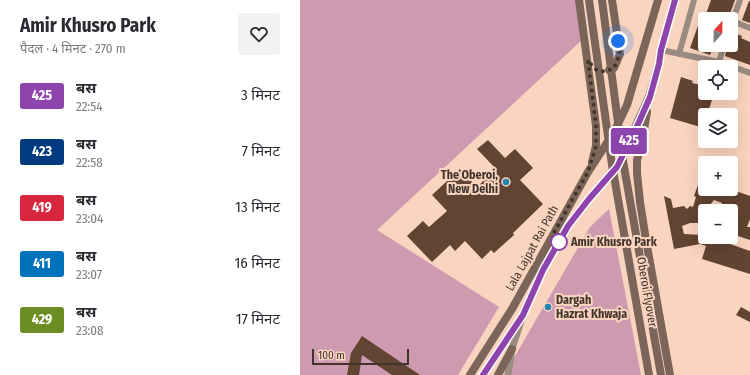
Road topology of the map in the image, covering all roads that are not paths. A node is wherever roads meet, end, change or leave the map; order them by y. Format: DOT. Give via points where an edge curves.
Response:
graph roads {
  1 [pos="579,0"];
  2 [pos="589,0"];
  3 [pos="602,0"];
  4 [pos="612,0"];
  5 [pos="658,0"];
  6 [pos="675,0"];
  7 [pos="694,0"];
  8 [pos="740,0"];
  9 [pos="736,12"];
  10 [pos="738,25"];
  11 [pos="750,28"];
  12 [pos="661,50"];
  13 [pos="679,54"];
  14 [pos="588,60"];
  15 [pos="708,60"];
  16 [pos="738,69"];
  17 [pos="750,73"];
  18 [pos="650,97"];
  19 [pos="588,172"];
  20 [pos="512,309"];
  21 [pos="523,315"];
  22 [pos="512,349"];
  23 [pos="465,375"];
  24 [pos="470,375"];
  25 [pos="483,375"];
  26 [pos="498,375"];
  27 [pos="508,375"];
  28 [pos="649,375"];
  29 [pos="661,375"];
  30 [pos="670,375"];
  1 -- 14 [label="main road"];
  2 -- 28 [label="main road, Oberoi Flyover" via="612,165"];
  3 -- 29 [label="main road, Oberoi Flyover" via="623,161"];
  4 -- 14 [label="main road" via="620,54 618,60 614,68 602,72 596,70"];
  5 -- 19 [label="main road, Lala Lajpat Rai Path" via="628,105"];
  6 -- 12 [label="main road"];
  7 -- 13 [label="street"];
  8 -- 9 [label="street"];
  10 -- 11 [label="street"];
  12 -- 13 [label="street"];
  12 -- 18 [label="main road"];
  13 -- 15 [label="street"];
  14 -- 19 [label="main road" via="597,139 595,154"];
  16 -- 17 [label="street"];
  18 -- 21 [label="main road, Lala Lajpat Rai Path" via="617,167 568,226 543,270"];
  18 -- 30 [label="main road" via="637,160 637,173 643,225"];
  19 -- 20 [label="main road, Lala Lajpat Rai Path"];
  20 -- 23 [label="main road" via="488,338"];
  20 -- 24 [label="main road, Lala Lajpat Rai Path"];
  21 -- 22 [label="street"];
  21 -- 25 [label="main road, Lala Lajpat Rai Path"];
  22 -- 26 [label="main road"];
  22 -- 27 [label="street"];
}
